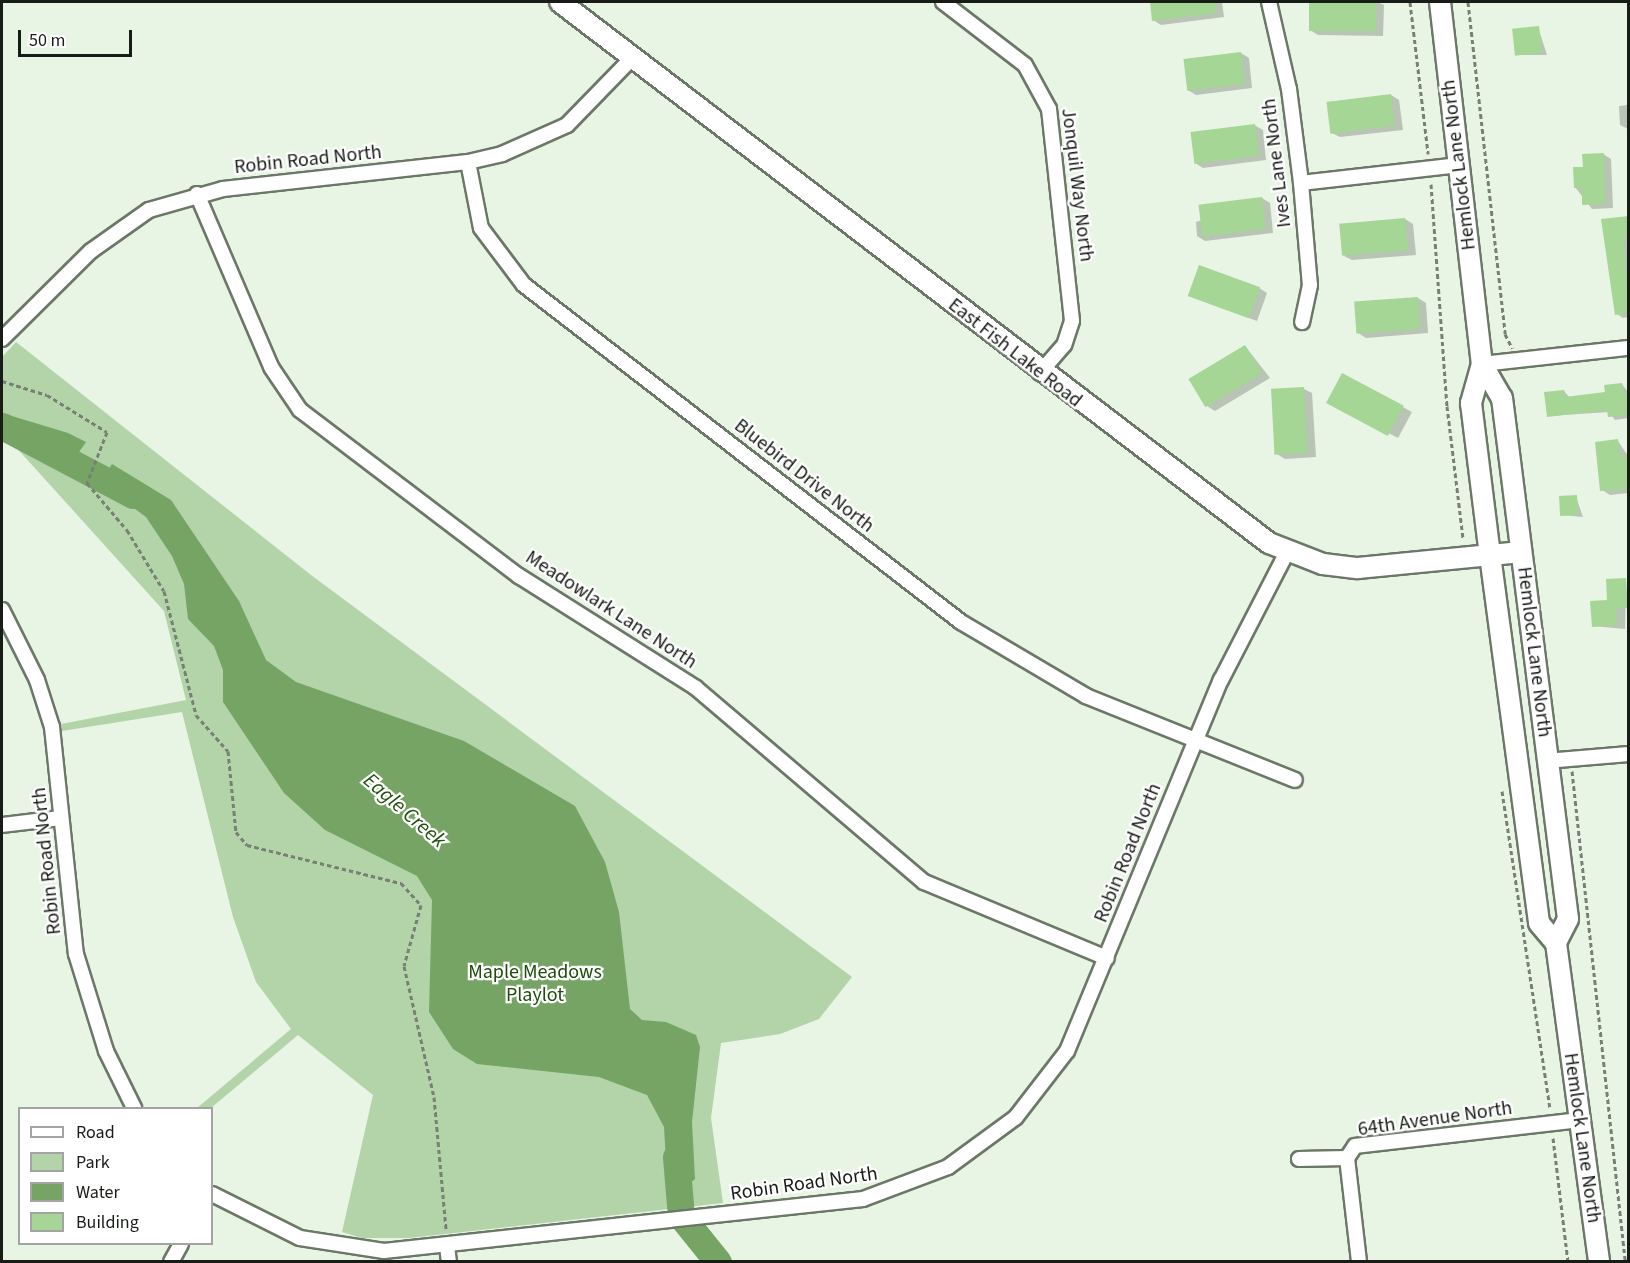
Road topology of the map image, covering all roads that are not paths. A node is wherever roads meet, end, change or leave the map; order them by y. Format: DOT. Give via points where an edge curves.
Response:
graph roads {
  1 [pos="560,2"];
  2 [pos="943,2"];
  3 [pos="1269,2"];
  4 [pos="1440,2"];
  5 [pos="634,56"];
  6 [pos="468,162"];
  7 [pos="1459,165"];
  8 [pos="1301,183"];
  9 [pos="197,194"];
  10 [pos="1302,322"];
  11 [pos="2,339"];
  12 [pos="1629,348"];
  13 [pos="1482,364"];
  14 [pos="1040,373"];
  15 [pos="1287,552"];
  16 [pos="1521,552"];
  17 [pos="1490,555"];
  18 [pos="2,610"];
  19 [pos="1195,740"];
  20 [pos="1629,754"];
  21 [pos="1547,761"];
  22 [pos="1295,780"];
  23 [pos="60,818"];
  24 [pos="2,825"];
  25 [pos="1556,943"];
  26 [pos="1107,958"];
  27 [pos="134,1107"];
  28 [pos="1580,1120"];
  29 [pos="1347,1158"];
  30 [pos="1299,1159"];
  31 [pos="213,1195"];
  32 [pos="180,1245"];
  33 [pos="447,1246"];
  34 [pos="171,1262"];
  35 [pos="448,1262"];
  36 [pos="1359,1262"];
  37 [pos="1599,1262"];
  1 -- 5 [label="main road, East Fish Lake Road"];
  2 -- 14 [label="street, Jonquil Way North" via="1025,65 1049,109 1072,321 1064,345"];
  3 -- 8 [label="street, Ives Lane North" via="1289,89"];
  4 -- 7 [label="main road, Hemlock Lane North"];
  5 -- 6 [label="street, Robin Road North" via="567,125 534,143"];
  5 -- 14 [label="main road, East Fish Lake Road"];
  6 -- 9 [label="street, Robin Road North"];
  6 -- 19 [label="street, Bluebird Drive North" via="481,228 524,285 993,645 1086,696"];
  7 -- 8 [label="street"];
  7 -- 13 [label="main road, Hemlock Lane North"];
  8 -- 10 [label="street, Ives Lane North" via="1310,285"];
  9 -- 11 [label="street, Robin Road North" via="149,210 120,228"];
  9 -- 26 [label="street, Meadowlark Lane North" via="271,367 300,410 519,576 696,688 924,882"];
  12 -- 13 [label="street"];
  13 -- 16 [label="main road, Hemlock Lane North" via="1502,399"];
  13 -- 17 [label="main road, Hemlock Lane North" via="1471,403"];
  14 -- 15 [label="main road, East Fish Lake Road" via="1224,512"];
  15 -- 17 [label="main road, East Fish Lake Road" via="1366,568"];
  15 -- 19 [label="street, Robin Road North" via="1243,630"];
  16 -- 17 [label="main road, East Fish Lake Road"];
  16 -- 21 [label="main road, Hemlock Lane North"];
  17 -- 25 [label="main road, Hemlock Lane North" via="1539,922"];
  18 -- 23 [label="street, Robin Road North" via="45,703"];
  19 -- 22 [label="street, Bluebird Drive North"];
  19 -- 26 [label="street, Robin Road North"];
  20 -- 21 [label="street"];
  21 -- 25 [label="main road, Hemlock Lane North" via="1568,919"];
  23 -- 24 [label="street"];
  23 -- 27 [label="street, Robin Road North" via="67,899 82,981 106,1051"];
  25 -- 28 [label="main road, Hemlock Lane North"];
  26 -- 33 [label="street, Robin Road North" via="1067,1051 1043,1087 984,1143 911,1184 863,1199"];
  28 -- 29 [label="street, 64th Avenue North" via="1354,1146"];
  28 -- 37 [label="main road, Hemlock Lane North"];
  29 -- 30 [label="street, 64th Avenue North"];
  29 -- 36 [label="street"];
  31 -- 33 [label="street, Robin Road North" via="300,1238 384,1251"];
  32 -- 34 [label="street"];
  33 -- 35 [label="street"];
}
